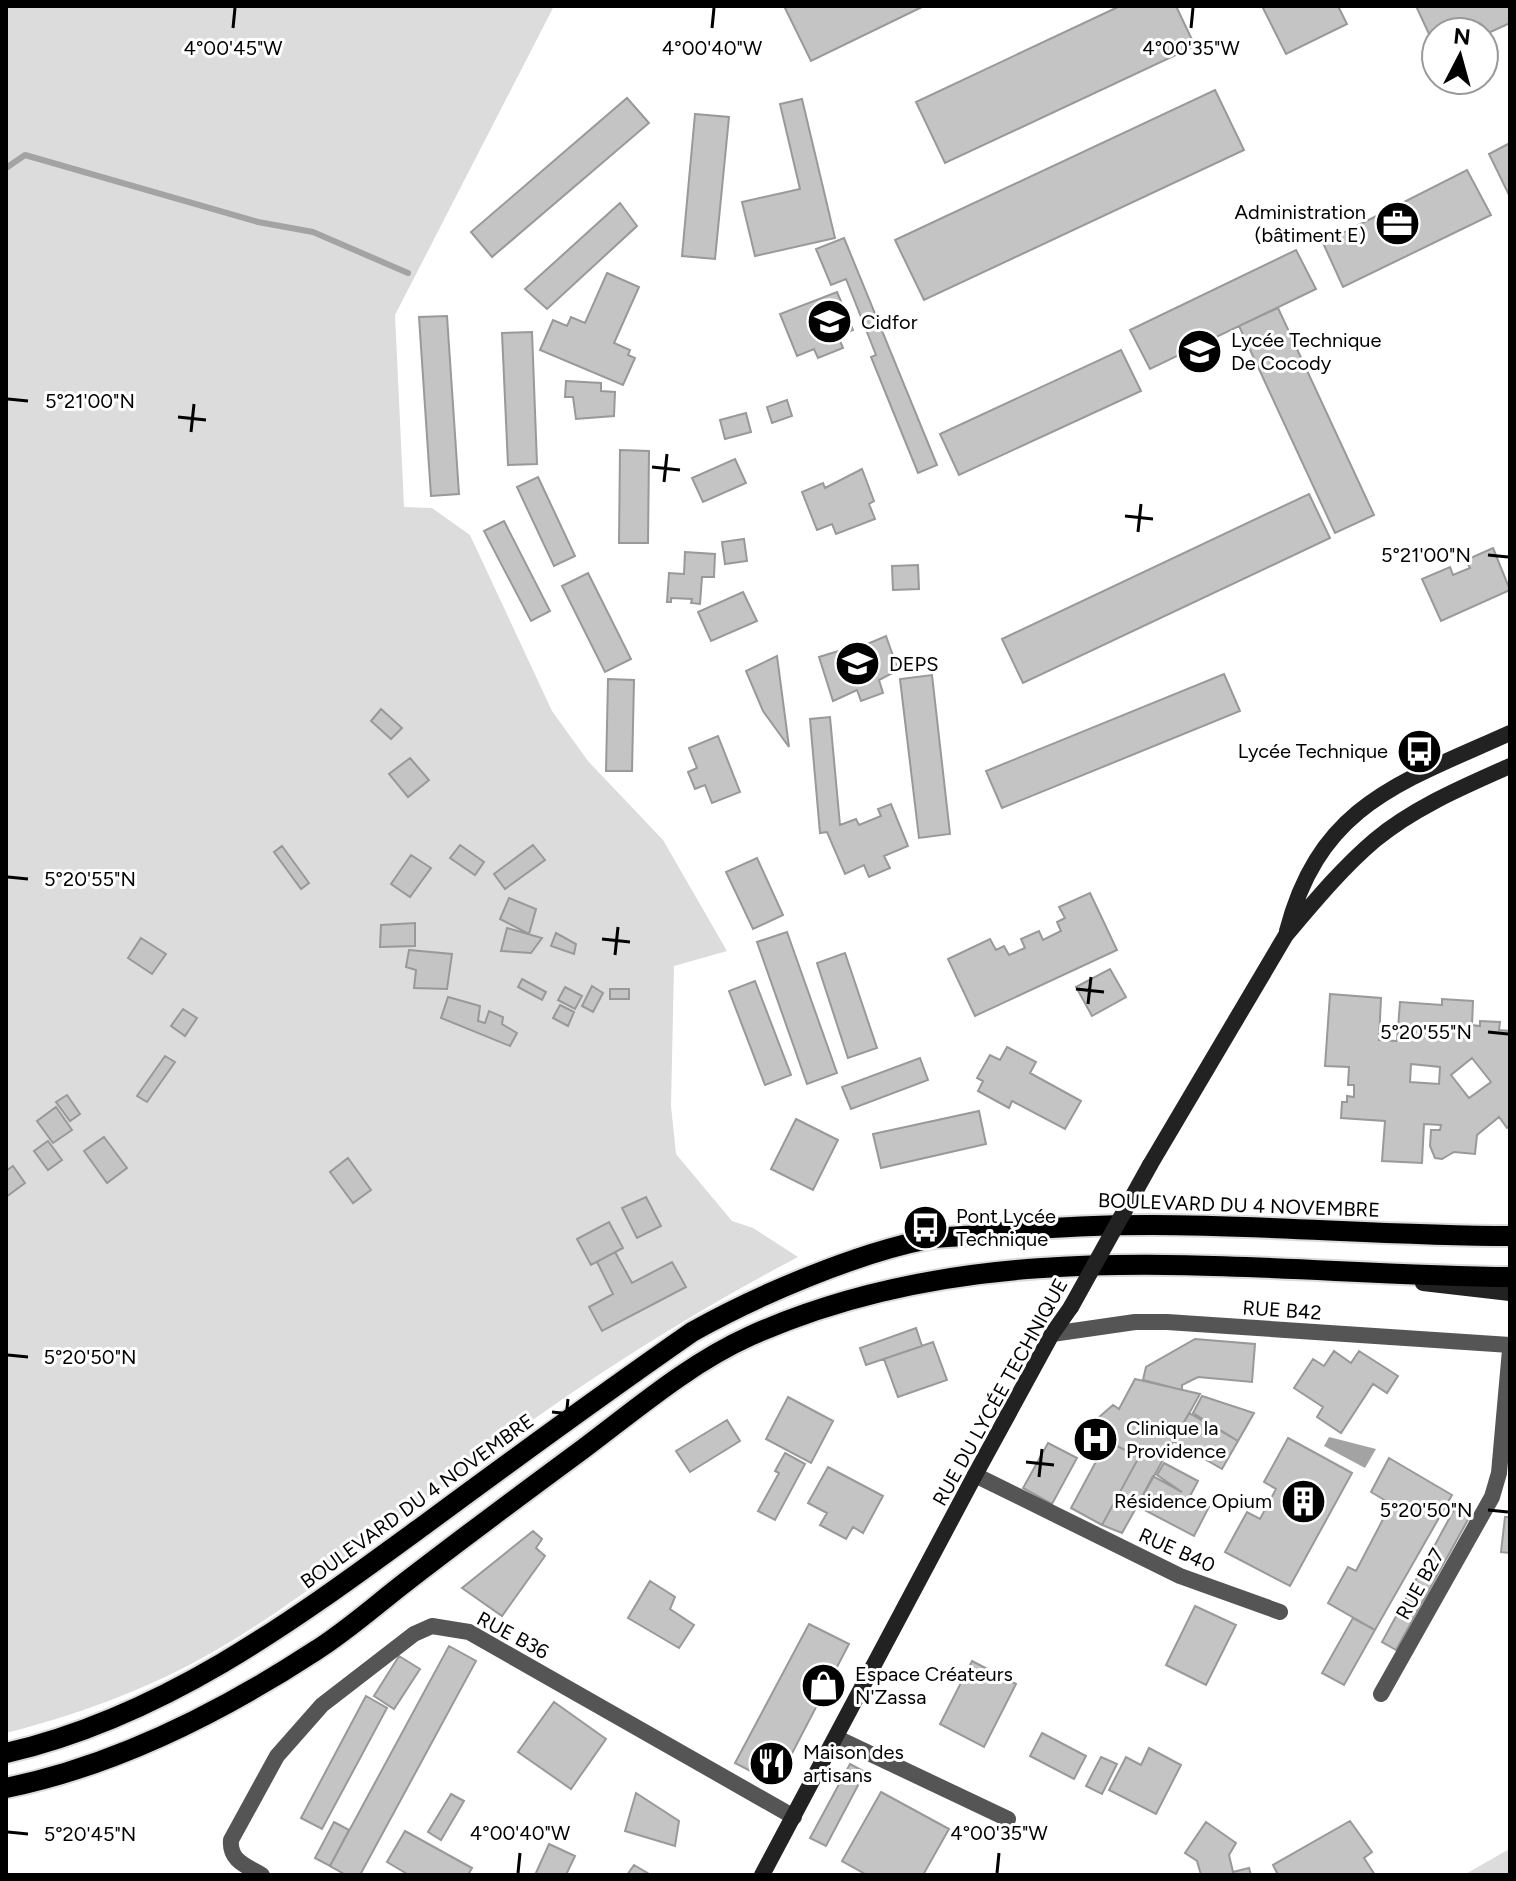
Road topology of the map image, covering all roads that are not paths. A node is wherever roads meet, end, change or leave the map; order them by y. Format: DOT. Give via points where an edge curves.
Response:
graph roads {
  1 [pos="1510,733"];
  2 [pos="1510,766"];
  3 [pos="1286,935"];
  4 [pos="1510,1236"];
  5 [pos="1334,1272"];
  6 [pos="1510,1277"];
  7 [pos="1510,1293"];
  8 [pos="1052,1334"];
  9 [pos="1510,1348"];
  10 [pos="975,1475"];
  11 [pos="1280,1612"];
  12 [pos="1381,1694"];
  13 [pos="837,1738"];
  14 [pos="6,1753"];
  15 [pos="6,1788"];
  16 [pos="794,1817"];
  17 [pos="1008,1819"];
  18 [pos="262,1875"];
  19 [pos="762,1875"];
  1 -- 3 [label="street" via="1392,787 1343,823 1296,894"];
  2 -- 3 [label="street" via="1454,791 1377,839"];
  3 -- 8 [label="street, RUE DU LYCÉE TECHNIQUE, bridge"];
  4 -- 14 [label="main road, BOULEVARD DU 4 NOVEMBRE" via="1161,1223 1057,1225 929,1239 811,1277 736,1307 692,1332 291,1623 208,1673 67,1737"];
  5 -- 6 [label="main road"];
  5 -- 7 [label="street"];
  5 -- 15 [label="main road" via="1053,1265 958,1275 820,1307 709,1357 316,1651 155,1738"];
  8 -- 9 [label="street, RUE B42" via="1167,1322"];
  8 -- 10 [label="street, RUE DU LYCÉE TECHNIQUE"];
  9 -- 12 [label="street, RUE B27" via="1499,1473 1492,1497"];
  10 -- 11 [label="street, RUE B40" via="1180,1576"];
  10 -- 13 [label="street, RUE DU LYCÉE TECHNIQUE"];
  13 -- 16 [label="street, RUE DU LYCÉE TECHNIQUE"];
  13 -- 17 [label="street"];
  16 -- 18 [label="street, RUE B36" via="469,1632 432,1626 414,1634 322,1705 277,1756 231,1840 236,1860"];
  16 -- 19 [label="street, RUE DU LYCÉE TECHNIQUE"];
}
